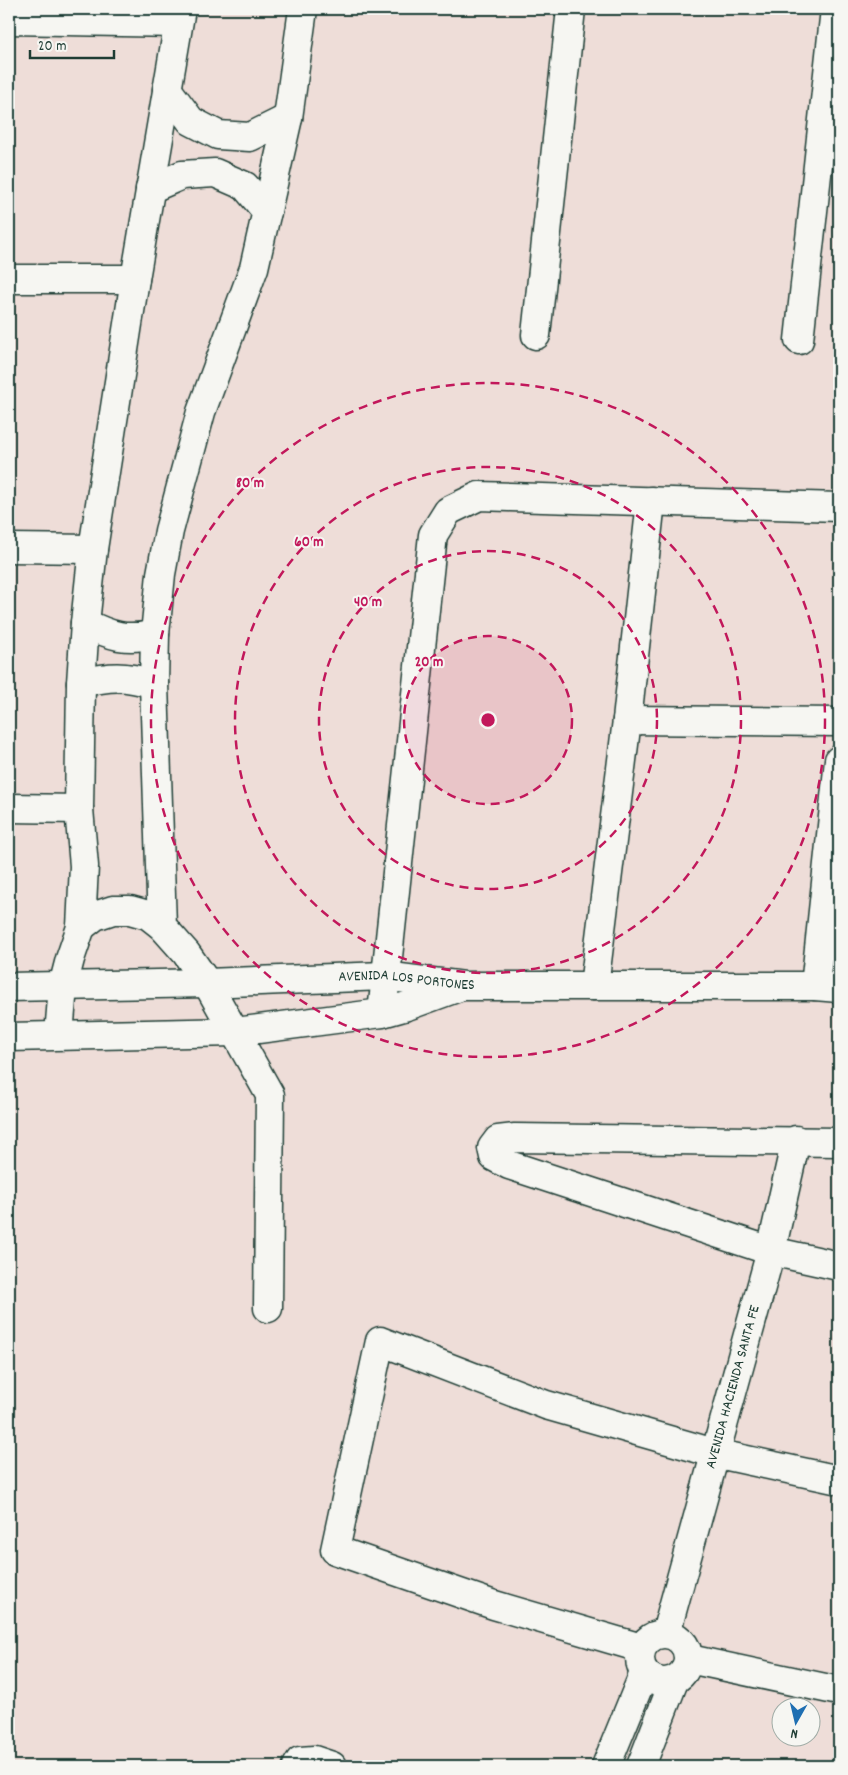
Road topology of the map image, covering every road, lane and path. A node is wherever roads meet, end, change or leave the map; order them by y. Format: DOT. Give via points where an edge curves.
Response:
graph roads {
  1 [pos="303,9"];
  2 [pos="571,9"];
  3 [pos="835,9"];
  4 [pos="180,16"];
  5 [pos="9,20"];
  6 [pos="167,89"];
  7 [pos="288,118"];
  8 [pos="150,189"];
  9 [pos="267,212"];
  10 [pos="9,279"];
  11 [pos="135,279"];
  12 [pos="536,336"];
  13 [pos="799,340"];
  14 [pos="651,501"];
  15 [pos="839,507"];
  16 [pos="9,548"];
  17 [pos="93,549"];
  18 [pos="85,623"];
  19 [pos="154,634"];
  20 [pos="80,683"];
  21 [pos="154,684"];
  22 [pos="627,720"];
  23 [pos="839,722"];
  24 [pos="839,760"];
  25 [pos="9,808"];
  26 [pos="79,809"];
  27 [pos="162,926"];
  28 [pos="81,927"];
  29 [pos="384,976"];
  30 [pos="208,983"];
  31 [pos="63,986"];
  32 [pos="464,986"];
  33 [pos="594,986"];
  34 [pos="9,987"];
  35 [pos="827,987"];
  36 [pos="382,1013"];
  37 [pos="235,1032"];
  38 [pos="60,1035"];
  39 [pos="9,1037"];
  40 [pos="796,1140"];
  41 [pos="839,1142"];
  42 [pos="771,1251"];
  43 [pos="839,1266"];
  44 [pos="268,1308"];
  45 [pos="714,1453"];
  46 [pos="839,1480"];
  47 [pos="666,1633"];
  48 [pos="690,1659"];
  49 [pos="643,1660"];
  50 [pos="674,1681"];
  51 [pos="839,1691"];
  52 [pos="297,1766"];
  53 [pos="332,1766"];
  54 [pos="606,1766"];
  55 [pos="641,1766"];
  1 -- 7 [label="street"];
  2 -- 12 [label="street"];
  3 -- 13 [label="street"];
  4 -- 5 [label="street"];
  4 -- 6 [label="street"];
  6 -- 7 [label="street" via="191,121 218,135 250,137"];
  6 -- 8 [label="street"];
  7 -- 9 [label="street"];
  8 -- 9 [label="street" via="182,175 215,173 245,186"];
  8 -- 11 [label="street"];
  9 -- 19 [label="street" via="254,268 201,412 170,530"];
  10 -- 11 [label="street"];
  11 -- 17 [label="street"];
  14 -- 15 [label="street"];
  14 -- 22 [label="street"];
  14 -- 29 [label="street" via="478,496 448,511 433,534"];
  16 -- 17 [label="street"];
  17 -- 18 [label="street"];
  18 -- 19 [label="street" via="121,638"];
  18 -- 20 [label="street"];
  19 -- 21 [label="street"];
  20 -- 21 [label="street" via="120,677"];
  20 -- 26 [label="street"];
  21 -- 27 [label="street"];
  22 -- 23 [label="street"];
  22 -- 33 [label="street"];
  24 -- 35 [label="street"];
  25 -- 26 [label="street"];
  26 -- 28 [label="street" via="84,866"];
  27 -- 28 [label="street" via="148,915 112,910 95,916"];
  27 -- 30 [label="street"];
  28 -- 31 [label="street"];
  29 -- 30 [label="street, AVENIDA LOS PORTONES"];
  29 -- 32 [label="street, AVENIDA LOS PORTONES"];
  29 -- 36 [label="street"];
  30 -- 31 [label="street, AVENIDA LOS PORTONES"];
  30 -- 37 [label="street"];
  31 -- 34 [label="street, AVENIDA LOS PORTONES"];
  31 -- 38 [label="street"];
  32 -- 33 [label="street"];
  32 -- 36 [label="street, AVENIDA LOS PORTONES"];
  33 -- 35 [label="street"];
  36 -- 37 [label="street, AVENIDA LOS PORTONES"];
  37 -- 38 [label="street, AVENIDA LOS PORTONES"];
  37 -- 44 [label="street" via="270,1095"];
  38 -- 39 [label="street, AVENIDA LOS PORTONES"];
  40 -- 41 [label="street"];
  40 -- 42 [label="street, AVENIDA HACIENDA SANTA FE"];
  40 -- 42 [label="street" via="515,1138 498,1140 492,1148 494,1157 509,1165"];
  42 -- 43 [label="street"];
  42 -- 45 [label="street, AVENIDA HACIENDA SANTA FE"];
  45 -- 46 [label="street"];
  45 -- 47 [label="street, AVENIDA HACIENDA SANTA FE"];
  45 -- 49 [label="street" via="546,1405 380,1342 335,1550"];
  47 -- 48 [label="street" via="678,1636 687,1646"];
  47 -- 49 [label="street" via="651,1636"];
  48 -- 50 [label="street" via="685,1672"];
  48 -- 51 [label="street"];
  49 -- 50 [label="street" via="658,1682"];
  49 -- 54 [label="street"];
  50 -- 55 [label="street"];
  52 -- 53 [label="street" via="300,1761 314,1760"];
}
